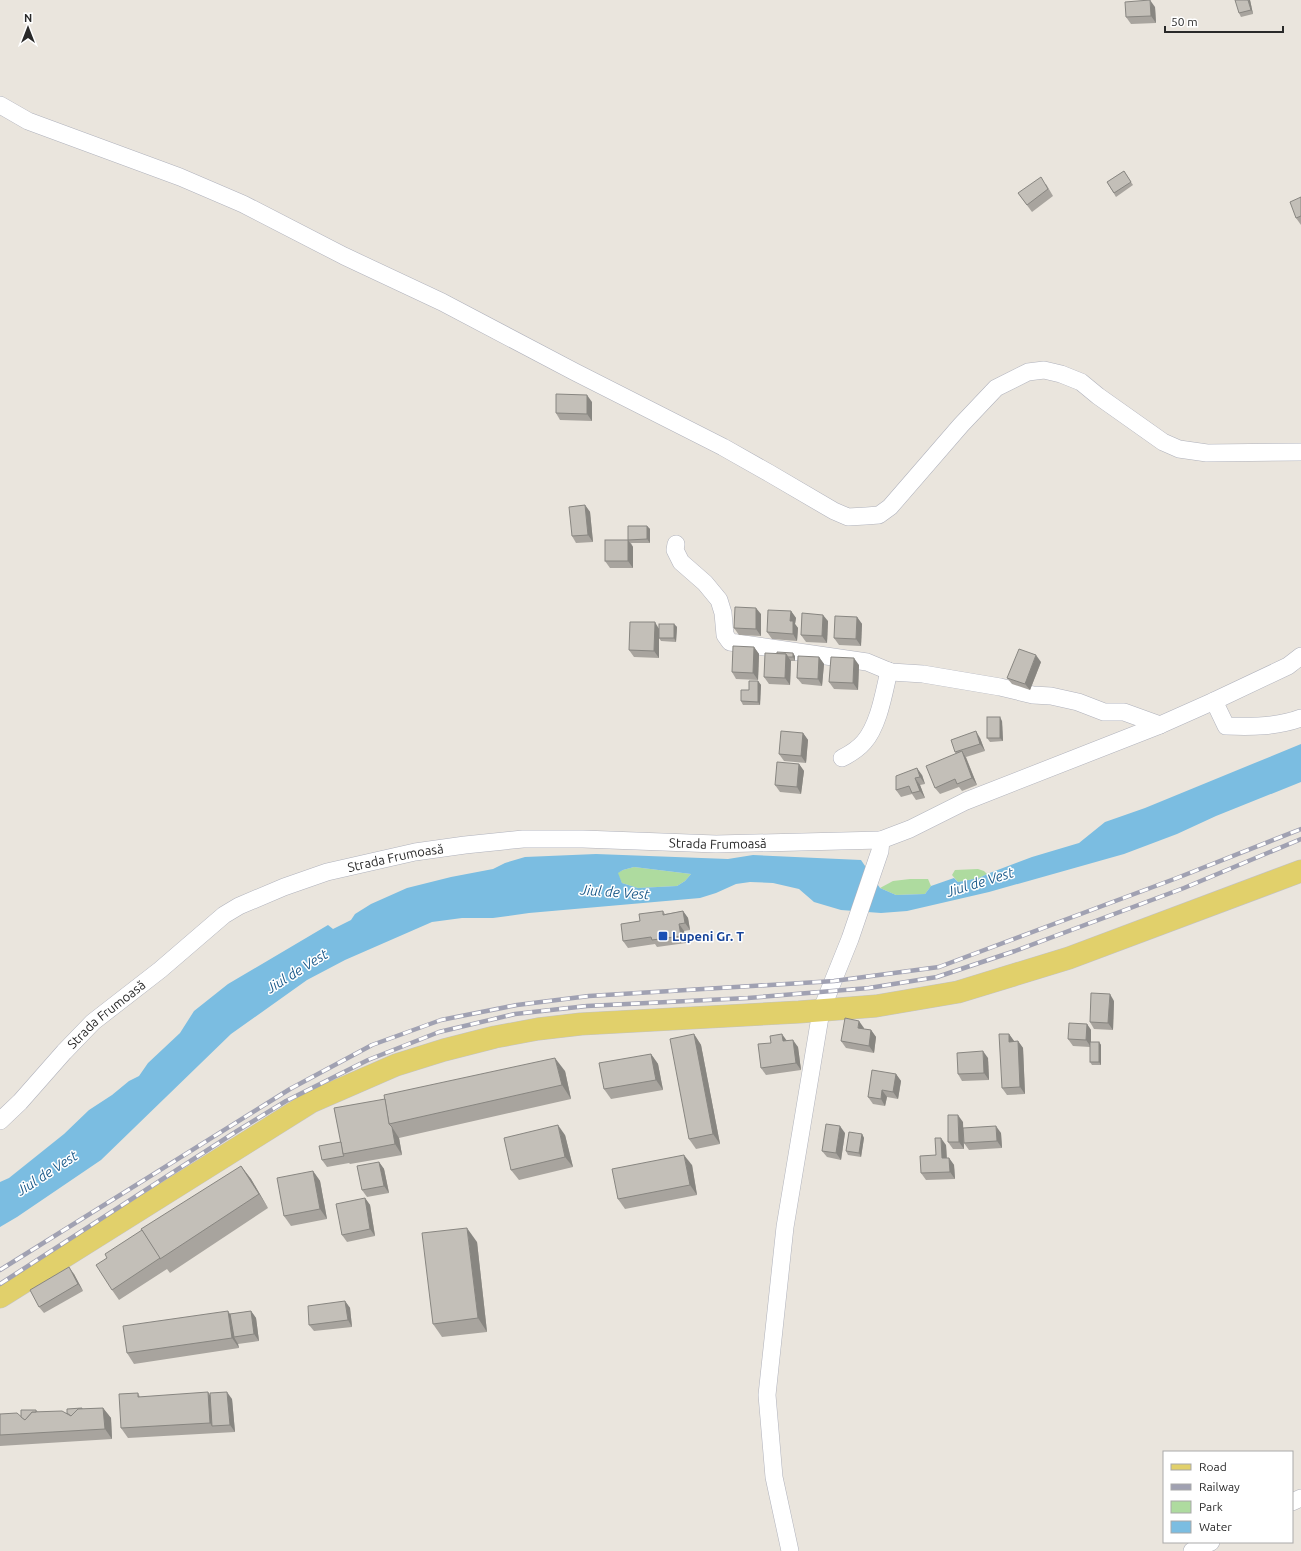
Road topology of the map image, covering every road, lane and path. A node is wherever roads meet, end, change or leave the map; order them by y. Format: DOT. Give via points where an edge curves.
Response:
graph roads {
  1 [pos="0,105"];
  2 [pos="1301,452"];
  3 [pos="676,544"];
  4 [pos="1301,656"];
  5 [pos="889,671"];
  6 [pos="1214,701"];
  7 [pos="1301,718"];
  8 [pos="1160,725"];
  9 [pos="842,758"];
  10 [pos="880,846"];
  11 [pos="1301,871"];
  12 [pos="821,1011"];
  13 [pos="0,1121"];
  14 [pos="0,1297"];
  15 [pos="1209,1543"];
  16 [pos="790,1551"];
  17 [pos="1192,1551"];
  1 -- 2 [label="street" via="28,121 180,177 244,204 344,256 442,302 723,447 834,512 848,517 879,515 890,507 996,388 1028,372 1044,370 1081,382 1163,442 1179,449 1207,453"];
  3 -- 5 [label="street" via="675,550 681,562 705,583 719,600 725,634 730,642 867,662"];
  4 -- 6 [label="street, Strada Frumoasă" via="1288,666"];
  5 -- 8 [label="street" via="923,674 1033,695 1051,696 1078,702 1104,712 1124,712"];
  5 -- 9 [label="street" via="872,729 865,741"];
  6 -- 7 [label="street" via="1226,726 1249,727 1292,722"];
  6 -- 8 [label="street, Strada Frumoasă"];
  8 -- 10 [label="street, Strada Frumoasă" via="966,801"];
  10 -- 12 [label="street" via="850,939"];
  10 -- 13 [label="street, Strada Frumoasă" via="523,839 415,852 327,872 284,887 224,915 160,970 93,1022"];
  11 -- 12 [label="main road" via="1006,979 919,1000"];
  12 -- 14 [label="main road" via="581,1024 538,1029 495,1037 396,1065 311,1102"];
  12 -- 16 [label="street" via="786,1227 767,1396 774,1477"];
  15 -- 17 [label="street"];
}
